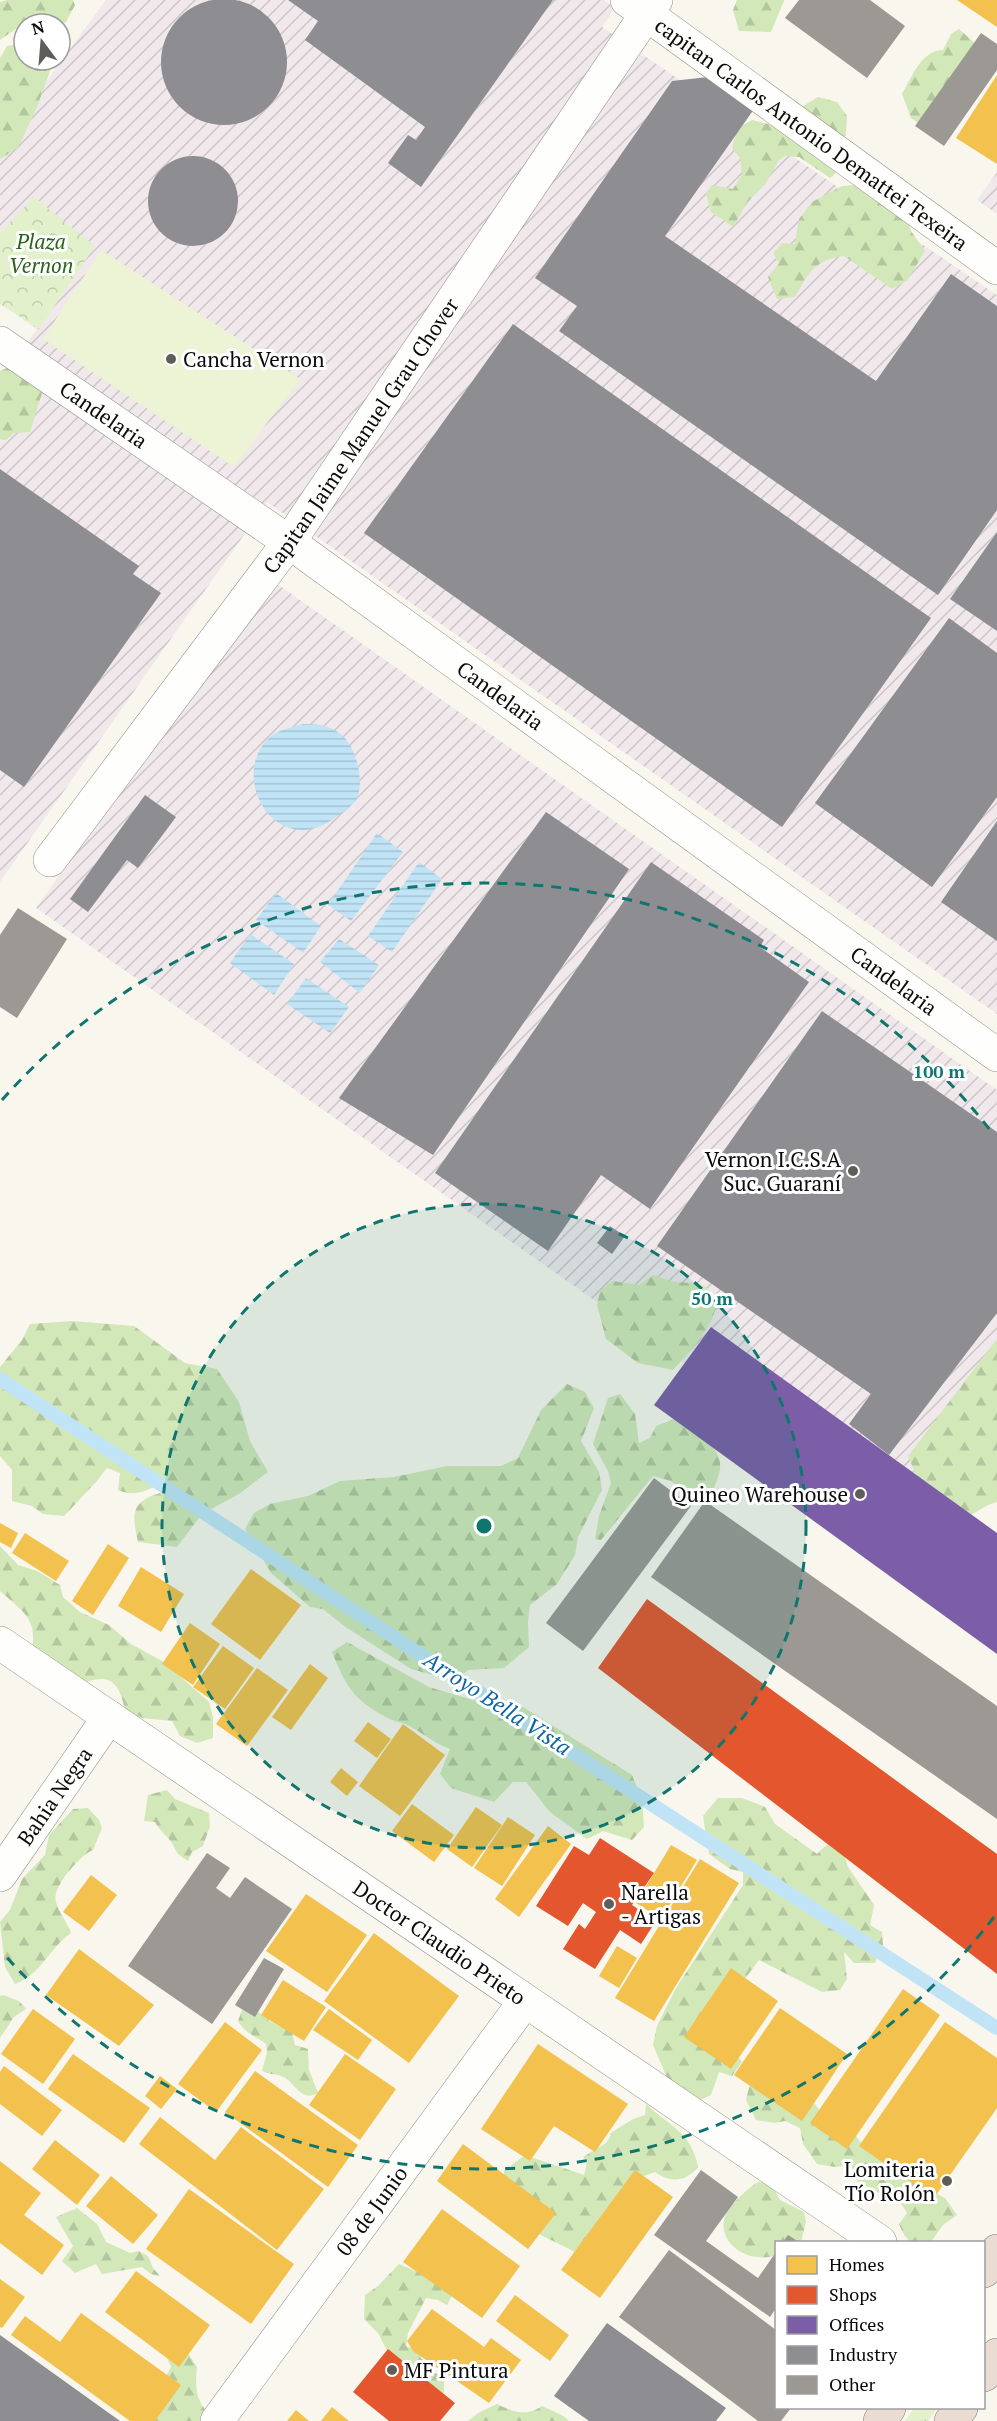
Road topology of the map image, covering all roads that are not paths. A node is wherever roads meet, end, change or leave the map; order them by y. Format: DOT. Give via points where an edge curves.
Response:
graph roads {
  1 [pos="643,5"];
  2 [pos="997,268"];
  3 [pos="0,343"];
  4 [pos="289,542"];
  5 [pos="50,860"];
  6 [pos="997,1055"];
  7 [pos="0,1643"];
  8 [pos="109,1718"];
  9 [pos="0,1875"];
  10 [pos="525,2001"];
  11 [pos="879,2241"];
  12 [pos="997,2252"];
  13 [pos="985,2270"];
  14 [pos="997,2355"];
  15 [pos="985,2373"];
  16 [pos="960,2409"];
  17 [pos="217,2421"];
  18 [pos="951,2421"];
  1 -- 2 [label="street, capitan Carlos Antonio Demattei Texeira"];
  1 -- 4 [label="street, Capitan Jaime Manuel Grau Chover"];
  3 -- 4 [label="street, Candelaria"];
  4 -- 5 [label="street, Capitan Jaime Manuel Grau Chover"];
  4 -- 6 [label="street, Candelaria"];
  7 -- 8 [label="street, Doctor Claudio Prieto"];
  8 -- 9 [label="street, Bahia Negra"];
  8 -- 10 [label="street, Doctor Claudio Prieto"];
  10 -- 11 [label="street, Doctor Claudio Prieto"];
  10 -- 17 [label="street, 08 de Junio"];
  12 -- 13 [label="highway"];
  14 -- 15 [label="highway"];
  16 -- 18 [label="highway"];
}
